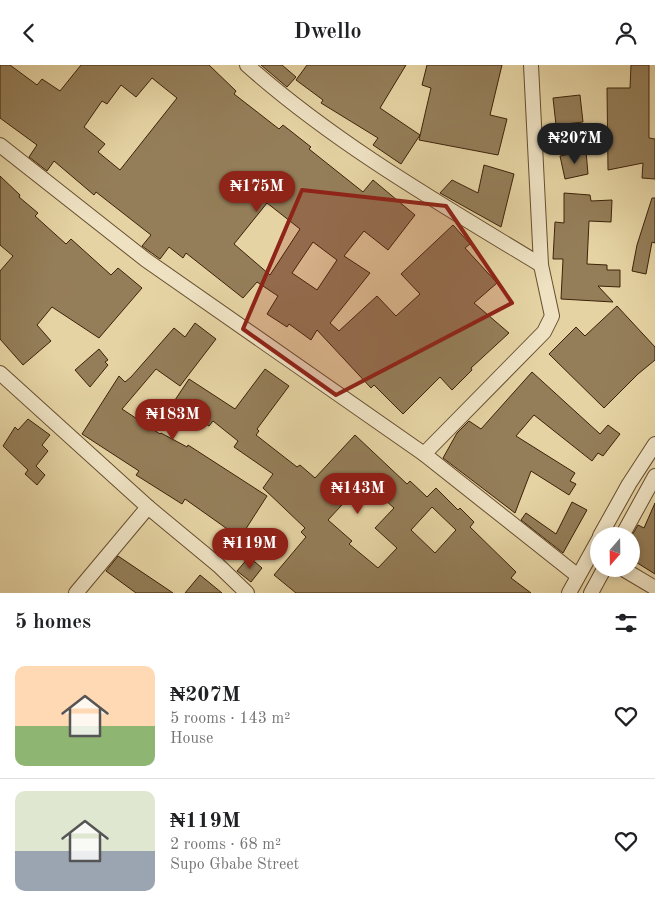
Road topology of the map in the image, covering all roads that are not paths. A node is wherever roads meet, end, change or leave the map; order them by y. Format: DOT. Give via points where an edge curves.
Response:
graph roads {
  1 [pos="247,65"];
  2 [pos="531,65"];
  3 [pos="0,145"];
  4 [pos="541,265"];
  5 [pos="0,373"];
  6 [pos="655,444"];
  7 [pos="424,454"];
  8 [pos="655,476"];
  9 [pos="148,507"];
  10 [pos="604,527"];
  11 [pos="627,527"];
  12 [pos="590,554"];
  13 [pos="578,576"];
  14 [pos="600,577"];
  15 [pos="636,577"];
  16 [pos="655,588"];
  17 [pos="76,593"];
  18 [pos="247,593"];
  19 [pos="569,593"];
  20 [pos="592,593"];
  1 -- 4 [label="street" via="286,99 379,166"];
  2 -- 4 [label="street"];
  3 -- 7 [label="street" via="172,280"];
  4 -- 7 [label="street" via="552,316 544,333"];
  5 -- 9 [label="street"];
  6 -- 10 [label="street"];
  7 -- 13 [label="street"];
  8 -- 11 [label="street"];
  9 -- 17 [label="street"];
  9 -- 18 [label="street"];
  12 -- 13 [label="street"];
  13 -- 19 [label="street"];
  14 -- 20 [label="street"];
  15 -- 16 [label="street"];
}
